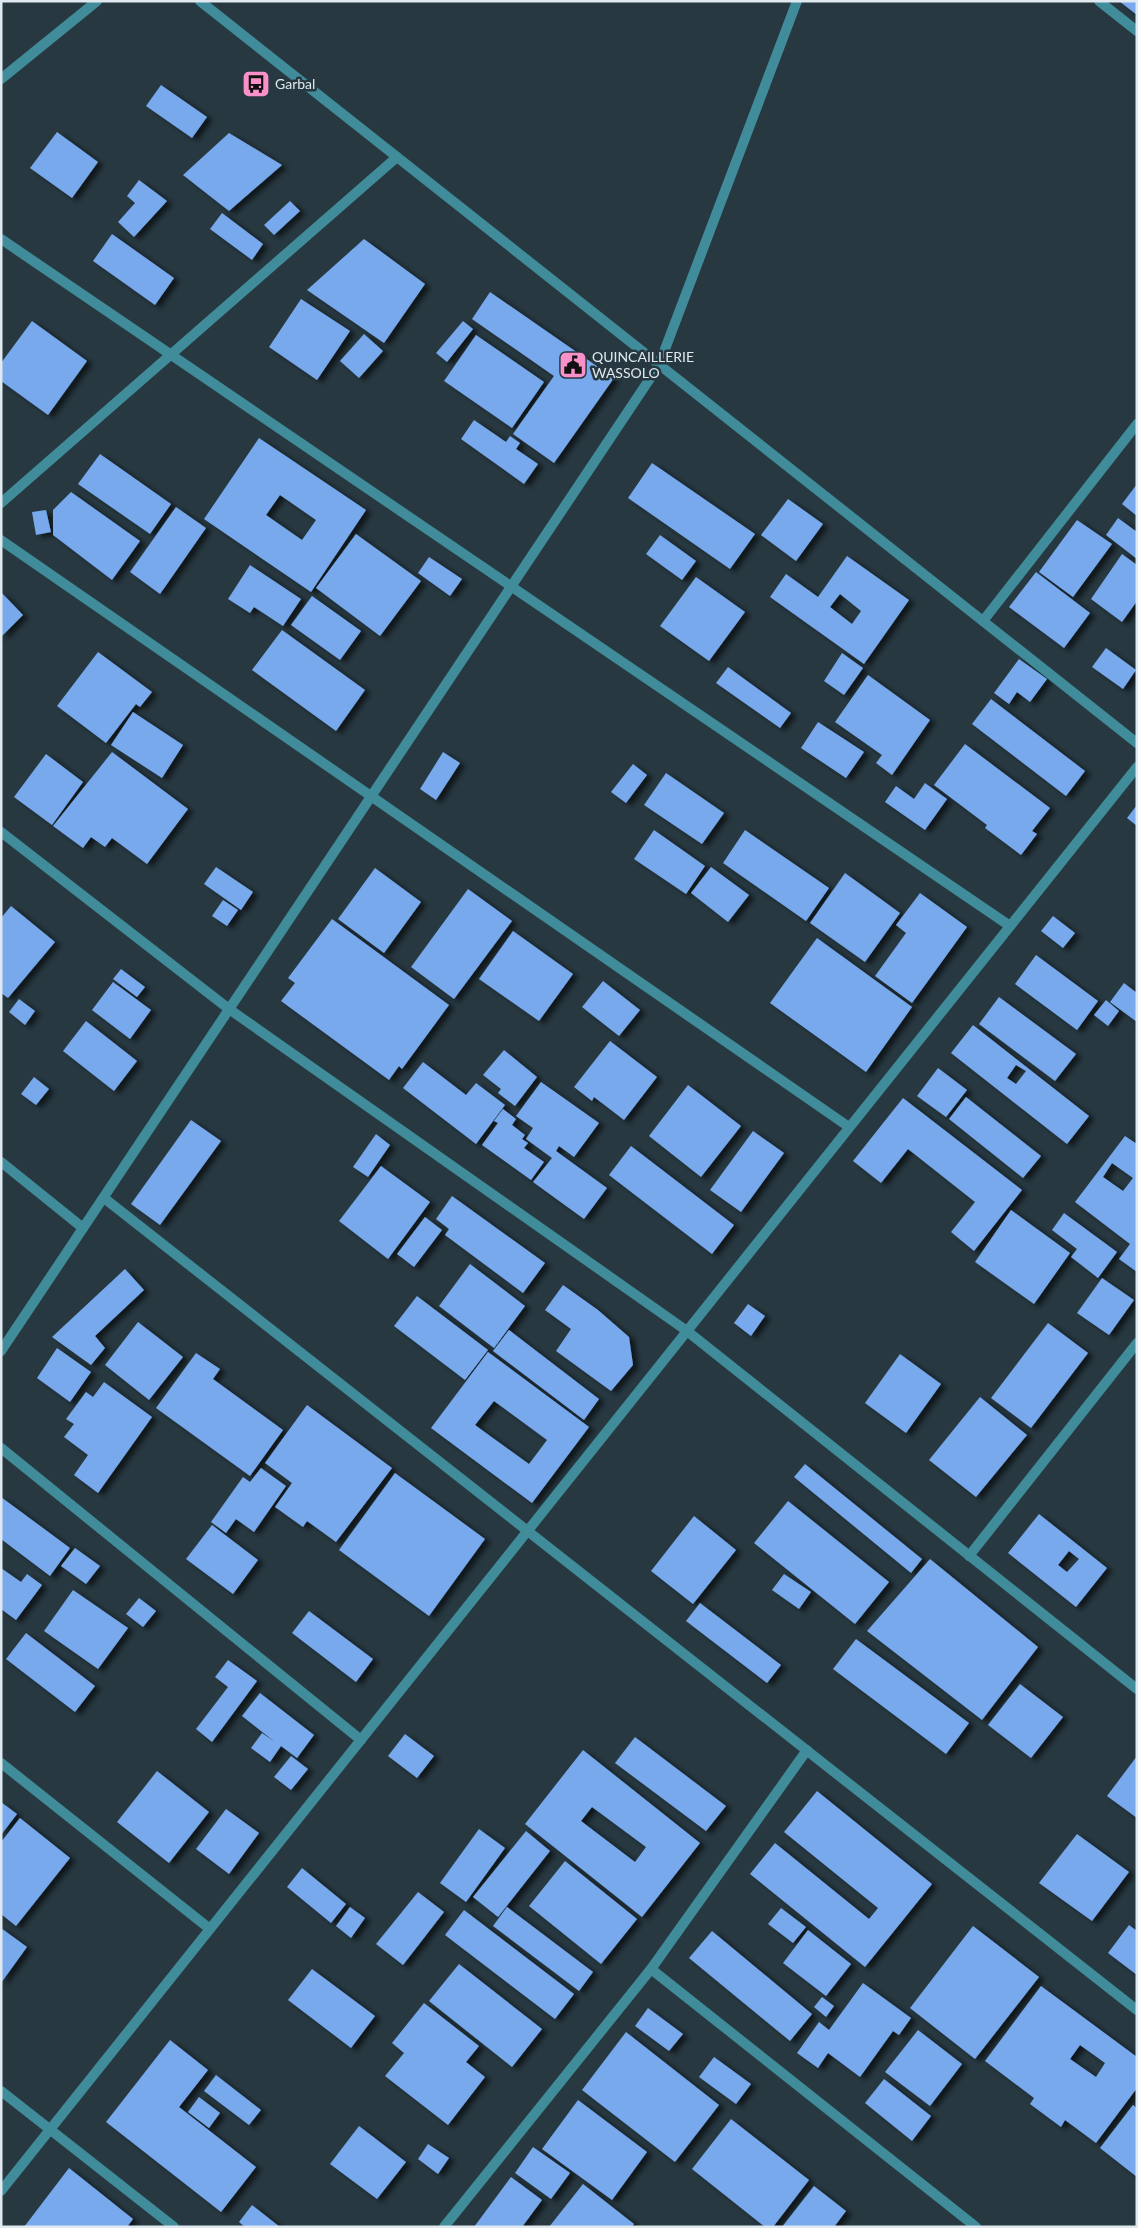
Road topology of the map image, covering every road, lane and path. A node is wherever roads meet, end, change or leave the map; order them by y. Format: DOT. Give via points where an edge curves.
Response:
graph roads {
  1 [pos="98,1"];
  2 [pos="200,1"];
  3 [pos="797,1"];
  4 [pos="1098,1"];
  5 [pos="1137,31"];
  6 [pos="1,79"];
  7 [pos="397,158"];
  8 [pos="1,238"];
  9 [pos="172,354"];
  10 [pos="659,365"];
  11 [pos="1137,424"];
  12 [pos="1,503"];
  13 [pos="1,540"];
  14 [pos="511,586"];
  15 [pos="982,621"];
  16 [pos="1137,743"];
  17 [pos="1137,767"];
  18 [pos="371,797"];
  19 [pos="1,832"];
  20 [pos="1010,926"];
  21 [pos="229,1009"];
  22 [pos="849,1127"];
  23 [pos="1,1162"];
  24 [pos="104,1198"];
  25 [pos="83,1228"];
  26 [pos="687,1331"];
  27 [pos="1137,1343"];
  28 [pos="1,1351"];
  29 [pos="1,1448"];
  30 [pos="527,1531"];
  31 [pos="969,1556"];
  32 [pos="1137,1689"];
  33 [pos="361,1740"];
  34 [pos="807,1750"];
  35 [pos="1,1763"];
  36 [pos="210,1929"];
  37 [pos="651,1968"];
  38 [pos="1137,2010"];
  39 [pos="1,2091"];
  40 [pos="50,2129"];
  41 [pos="1,2191"];
  42 [pos="174,2227"];
  43 [pos="444,2227"];
  44 [pos="976,2227"];
  1 -- 6 [label="street"];
  2 -- 7 [label="street"];
  3 -- 10 [label="street"];
  4 -- 5 [label="street"];
  7 -- 9 [label="street"];
  7 -- 10 [label="street"];
  8 -- 9 [label="street"];
  9 -- 12 [label="street"];
  9 -- 14 [label="street"];
  10 -- 14 [label="street"];
  10 -- 15 [label="street"];
  11 -- 15 [label="street"];
  13 -- 18 [label="street"];
  14 -- 18 [label="street"];
  14 -- 20 [label="street"];
  15 -- 16 [label="street"];
  17 -- 20 [label="street"];
  18 -- 21 [label="street"];
  18 -- 22 [label="street"];
  19 -- 21 [label="street"];
  20 -- 22 [label="street"];
  21 -- 24 [label="street"];
  21 -- 26 [label="street"];
  22 -- 26 [label="street"];
  23 -- 25 [label="street"];
  24 -- 25 [label="street"];
  24 -- 30 [label="street"];
  25 -- 28 [label="street"];
  26 -- 30 [label="street"];
  26 -- 31 [label="street"];
  27 -- 31 [label="street"];
  29 -- 33 [label="street"];
  30 -- 33 [label="street"];
  30 -- 34 [label="street"];
  31 -- 32 [label="street"];
  33 -- 36 [label="street"];
  34 -- 37 [label="street"];
  34 -- 38 [label="street"];
  35 -- 36 [label="street"];
  36 -- 40 [label="street"];
  37 -- 43 [label="street"];
  37 -- 44 [label="street"];
  39 -- 40 [label="street"];
  40 -- 41 [label="street"];
  40 -- 42 [label="street"];
}
